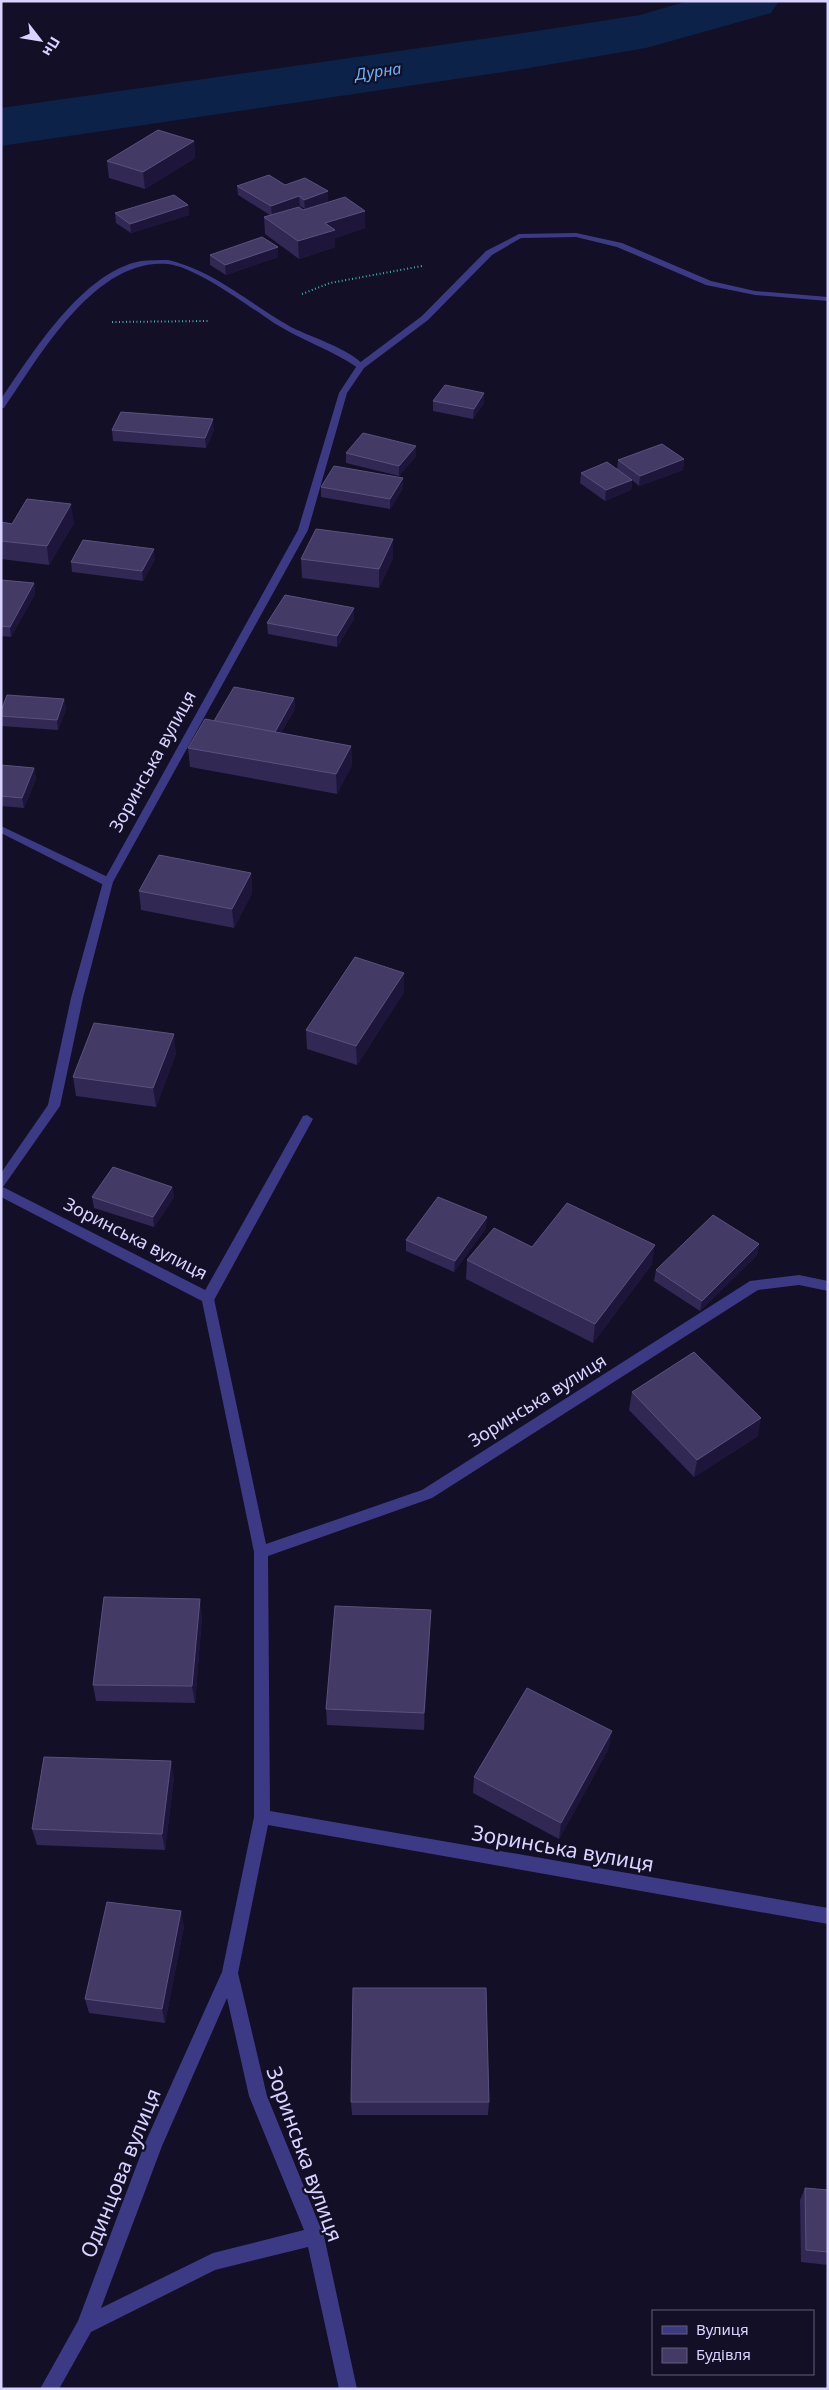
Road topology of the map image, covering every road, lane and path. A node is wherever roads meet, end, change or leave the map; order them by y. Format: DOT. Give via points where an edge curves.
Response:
graph roads {
  1 [pos="489,253"];
  2 [pos="828,299"];
  3 [pos="258,308"];
  4 [pos="211,322"];
  5 [pos="57,324"];
  6 [pos="361,366"];
  7 [pos="1,406"];
  8 [pos="1,829"];
  9 [pos="108,882"];
  10 [pos="307,1119"];
  11 [pos="1,1183"];
  12 [pos="1,1191"];
  13 [pos="828,1286"];
  14 [pos="208,1298"];
  15 [pos="262,1552"];
  16 [pos="262,1817"];
  17 [pos="828,1916"];
  18 [pos="230,1973"];
  19 [pos="315,2236"];
  20 [pos="85,2326"];
  21 [pos="49,2389"];
  22 [pos="348,2389"];
  1 -- 2 [label="street" via="520,236 576,235 619,245 710,283 755,293"];
  1 -- 3 [label="path" via="330,283"];
  1 -- 6 [label="street" via="425,318"];
  3 -- 5 [label="street" via="201,275 169,262 145,263 109,276"];
  3 -- 6 [label="street" via="279,323 344,353"];
  4 -- 5 [label="path" via="152,320"];
  5 -- 7 [label="street"];
  6 -- 9 [label="street, Зоринська вулиця" via="343,394 302,530"];
  8 -- 9 [label="street"];
  9 -- 11 [label="street, Зоринська вулиця" via="77,998 54,1106"];
  10 -- 14 [label="street"];
  12 -- 14 [label="street, Зоринська вулиця"];
  13 -- 15 [label="street, Зоринська вулиця" via="799,1280 755,1285 427,1494"];
  14 -- 15 [label="street, Зоринська вулиця"];
  15 -- 16 [label="street, Зоринська вулиця"];
  16 -- 17 [label="street, Зоринська вулиця"];
  16 -- 18 [label="street, Зоринська вулиця"];
  18 -- 19 [label="street, Зоринська вулиця" via="258,2096"];
  18 -- 20 [label="street, Одинцова вулиця" via="154,2143"];
  19 -- 20 [label="street" via="213,2262"];
  19 -- 22 [label="street, Зоринська вулиця"];
  20 -- 21 [label="street, Одинцова вулиця"];
}
